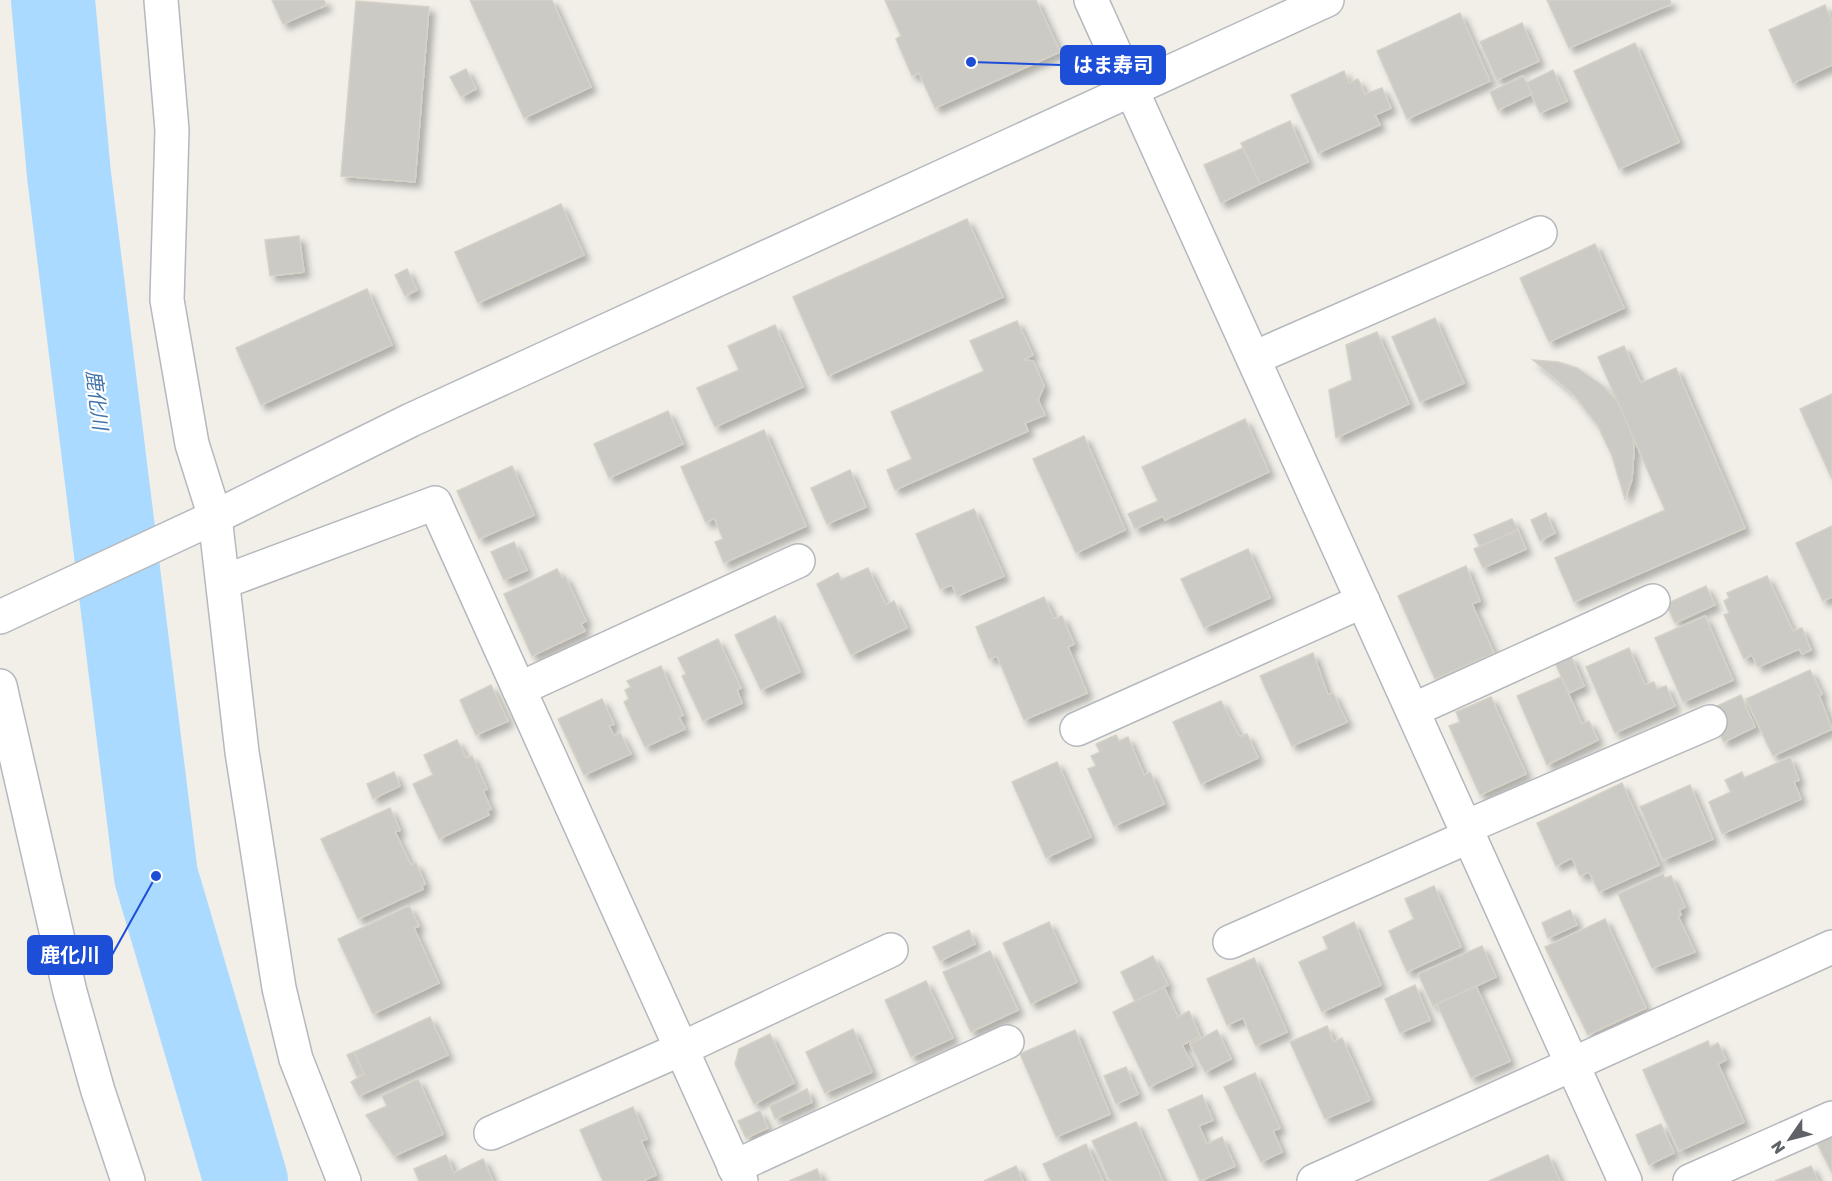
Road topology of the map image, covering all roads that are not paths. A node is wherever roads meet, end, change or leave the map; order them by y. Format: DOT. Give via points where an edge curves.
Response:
graph roads {
  1 [pos="161,0"];
  2 [pos="1091,0"];
  3 [pos="1327,0"];
  4 [pos="1132,89"];
  5 [pos="1540,233"];
  6 [pos="1254,358"];
  7 [pos="207,520"];
  8 [pos="798,561"];
  9 [pos="223,582"];
  10 [pos="1363,601"];
  11 [pos="1653,601"];
  12 [pos="0,617"];
  13 [pos="0,686"];
  14 [pos="519,689"];
  15 [pos="1413,710"];
  16 [pos="1710,722"];
  17 [pos="1077,729"];
  18 [pos="1468,832"];
  19 [pos="1230,942"];
  20 [pos="1832,947"];
  21 [pos="891,950"];
  22 [pos="1007,1042"];
  23 [pos="681,1049"];
  24 [pos="1573,1063"];
  25 [pos="1832,1118"];
  26 [pos="491,1133"];
  27 [pos="737,1174"];
  28 [pos="128,1181"];
  29 [pos="344,1181"];
  30 [pos="1314,1181"];
  31 [pos="1625,1181"];
  32 [pos="1690,1181"];
  1 -- 7 [label="street" via="172,130 167,300"];
  2 -- 4 [label="street"];
  3 -- 4 [label="street"];
  4 -- 6 [label="street"];
  4 -- 7 [label="street" via="411,420"];
  5 -- 6 [label="street"];
  6 -- 10 [label="street"];
  7 -- 9 [label="street"];
  7 -- 12 [label="street"];
  8 -- 14 [label="street"];
  9 -- 14 [label="street" via="435,502"];
  9 -- 29 [label="street" via="242,752 279,988 296,1059"];
  10 -- 15 [label="street"];
  10 -- 17 [label="street"];
  11 -- 15 [label="street"];
  13 -- 28 [label="street" via="70,992"];
  14 -- 23 [label="street"];
  15 -- 18 [label="street"];
  16 -- 18 [label="street"];
  18 -- 19 [label="street"];
  18 -- 24 [label="street"];
  20 -- 24 [label="street"];
  21 -- 23 [label="street"];
  22 -- 27 [label="street"];
  23 -- 26 [label="street"];
  23 -- 27 [label="street"];
  24 -- 30 [label="street"];
  24 -- 31 [label="street"];
  25 -- 32 [label="street"];
}
